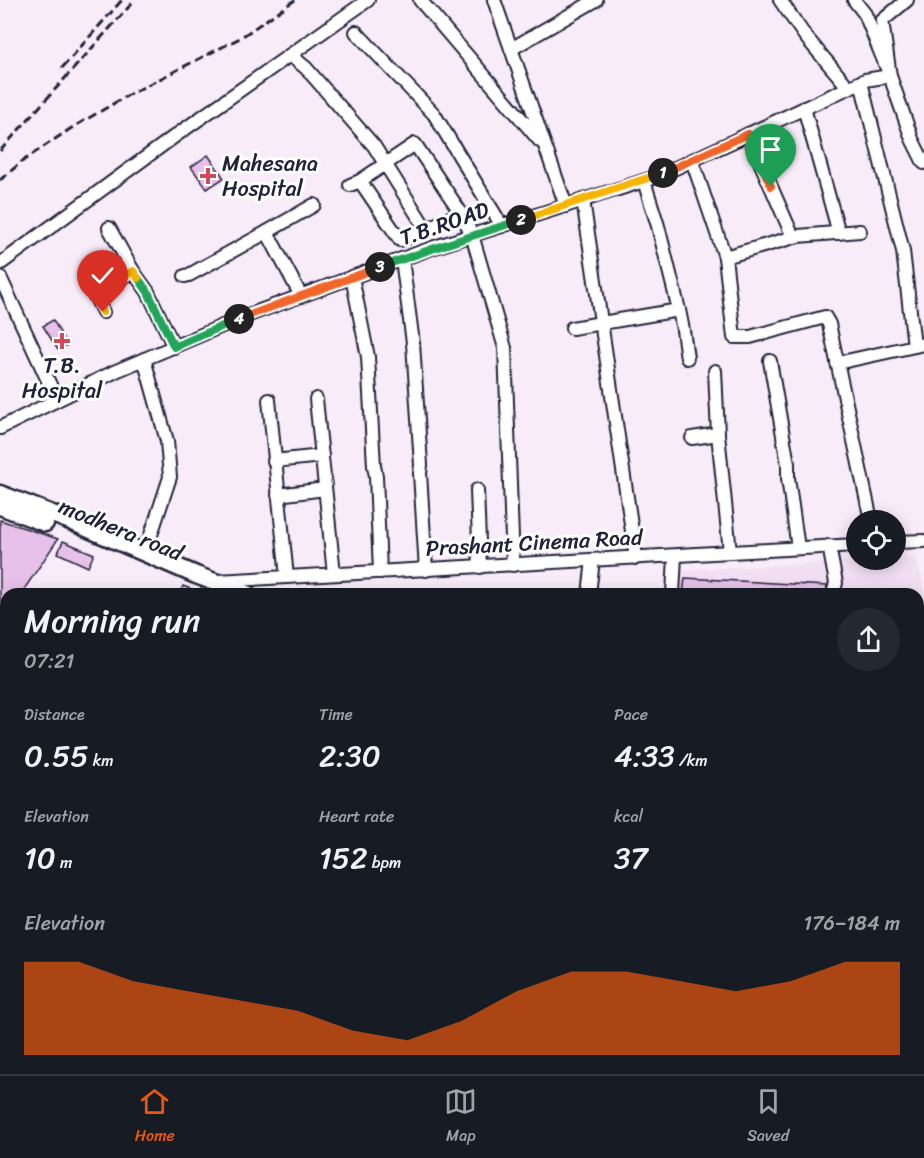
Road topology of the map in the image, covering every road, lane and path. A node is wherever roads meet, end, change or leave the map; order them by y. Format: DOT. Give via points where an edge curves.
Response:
graph roads {
  1 [pos="368,0"];
  2 [pos="420,0"];
  3 [pos="494,0"];
  4 [pos="596,0"];
  5 [pos="780,0"];
  6 [pos="854,0"];
  7 [pos="907,0"];
  8 [pos="356,32"];
  9 [pos="512,49"];
  10 [pos="290,55"];
  11 [pos="890,76"];
  12 [pos="861,82"];
  13 [pos="849,88"];
  14 [pos="804,108"];
  15 [pos="748,134"];
  16 [pos="918,139"];
  17 [pos="545,146"];
  18 [pos="692,160"];
  19 [pos="924,163"];
  20 [pos="386,164"];
  21 [pos="644,181"];
  22 [pos="583,200"];
  23 [pos="314,205"];
  24 [pos="566,206"];
  25 [pos="461,213"];
  26 [pos="502,226"];
  27 [pos="109,228"];
  28 [pos="426,229"];
  29 [pos="860,231"];
  30 [pos="267,232"];
  31 [pos="839,232"];
  32 [pos="472,235"];
  33 [pos="793,237"];
  34 [pos="400,240"];
  35 [pos="725,256"];
  36 [pos="406,258"];
  37 [pos="0,264"];
  38 [pos="133,271"];
  39 [pos="185,276"];
  40 [pos="0,277"];
  41 [pos="352,278"];
  42 [pos="301,296"];
  43 [pos="679,310"];
  44 [pos="103,312"];
  45 [pos="602,323"];
  46 [pos="572,328"];
  47 [pos="919,345"];
  48 [pos="174,347"];
  49 [pos="687,358"];
  50 [pos="144,359"];
  51 [pos="770,362"];
  52 [pos="837,363"];
  53 [pos="715,371"];
  54 [pos="316,399"];
  55 [pos="57,400"];
  56 [pos="269,400"];
  57 [pos="0,428"];
  58 [pos="718,434"];
  59 [pos="692,438"];
  60 [pos="322,456"];
  61 [pos="274,461"];
  62 [pos="325,489"];
  63 [pos="477,490"];
  64 [pos="0,494"];
  65 [pos="278,495"];
  66 [pos="0,506"];
  67 [pos="869,510"];
  68 [pos="924,541"];
  69 [pos="906,542"];
  70 [pos="846,545"];
  71 [pos="829,546"];
  72 [pos="798,548"];
  73 [pos="730,552"];
  74 [pos="146,553"];
  75 [pos="675,556"];
  76 [pos="636,558"];
  77 [pos="593,560"];
  78 [pos="513,565"];
  79 [pos="480,567"];
  80 [pos="426,570"];
  81 [pos="380,572"];
  82 [pos="334,574"];
  83 [pos="287,577"];
  84 [pos="213,581"];
  85 [pos="211,588"];
  86 [pos="231,588"];
  87 [pos="590,588"];
  88 [pos="673,588"];
  89 [pos="835,588"];
  1 -- 10 [label="street"];
  2 -- 17 [label="street"];
  3 -- 9 [label="street"];
  4 -- 9 [label="street"];
  5 -- 13 [label="street"];
  6 -- 11 [label="street" via="865,14"];
  7 -- 11 [label="street" via="882,21"];
  8 -- 26 [label="street" via="434,114"];
  9 -- 17 [label="street"];
  10 -- 20 [label="street" via="314,77"];
  10 -- 37 [label="street"];
  11 -- 12 [label="street, T.B.ROAD"];
  11 -- 16 [label="street"];
  12 -- 13 [label="street, T.B.ROAD"];
  12 -- 47 [label="street" via="903,251"];
  13 -- 14 [label="street, T.B.ROAD"];
  14 -- 15 [label="street, T.B.ROAD"];
  14 -- 31 [label="street"];
  15 -- 18 [label="street, T.B.ROAD"];
  15 -- 33 [label="street"];
  16 -- 19 [label="street"];
  17 -- 24 [label="street"];
  18 -- 21 [label="street, T.B.ROAD"];
  18 -- 35 [label="street"];
  20 -- 25 [label="street" via="415,144"];
  20 -- 28 [label="street"];
  20 -- 34 [label="street" via="355,183"];
  21 -- 22 [label="street, T.B.ROAD"];
  21 -- 43 [label="street"];
  22 -- 24 [label="street, T.B.ROAD"];
  22 -- 45 [label="street"];
  23 -- 30 [label="street"];
  24 -- 26 [label="street, T.B.ROAD"];
  25 -- 28 [label="street"];
  25 -- 32 [label="street"];
  26 -- 32 [label="street, T.B.ROAD"];
  27 -- 38 [label="street"];
  28 -- 34 [label="street"];
  29 -- 31 [label="street"];
  30 -- 39 [label="street"];
  30 -- 42 [label="street"];
  31 -- 33 [label="street"];
  32 -- 36 [label="street, T.B.ROAD"];
  32 -- 78 [label="street" via="505,348"];
  33 -- 35 [label="street"];
  34 -- 36 [label="street"];
  35 -- 52 [label="street" via="734,337 750,337 825,317"];
  36 -- 41 [label="street, T.B.ROAD"];
  36 -- 80 [label="street"];
  38 -- 44 [label="street" via="94,294"];
  38 -- 48 [label="street" via="148,292"];
  40 -- 55 [label="street"];
  41 -- 42 [label="street, T.B.ROAD"];
  41 -- 81 [label="street" via="368,357"];
  42 -- 48 [label="street, T.B.ROAD"];
  43 -- 45 [label="street"];
  43 -- 49 [label="street"];
  45 -- 46 [label="street"];
  45 -- 76 [label="street"];
  47 -- 52 [label="street"];
  48 -- 50 [label="street, T.B.ROAD"];
  50 -- 55 [label="street, T.B.ROAD"];
  50 -- 74 [label="street" via="167,441 170,477"];
  51 -- 72 [label="street"];
  52 -- 67 [label="street"];
  53 -- 58 [label="street"];
  54 -- 60 [label="street"];
  55 -- 57 [label="street, T.B.ROAD"];
  56 -- 61 [label="street"];
  58 -- 59 [label="street"];
  58 -- 73 [label="street"];
  60 -- 61 [label="street"];
  60 -- 62 [label="street"];
  61 -- 65 [label="street"];
  62 -- 65 [label="street"];
  62 -- 82 [label="street"];
  63 -- 79 [label="street"];
  64 -- 74 [label="main road"];
  65 -- 83 [label="street"];
  66 -- 85 [label="main road, modhera road"];
  68 -- 69 [label="street"];
  70 -- 71 [label="street, Prashant Cinema Road"];
  71 -- 72 [label="street, Prashant Cinema Road"];
  71 -- 89 [label="street"];
  72 -- 73 [label="street, Prashant Cinema Road"];
  73 -- 75 [label="street, Prashant Cinema Road"];
  74 -- 84 [label="main road"];
  75 -- 76 [label="street, Prashant Cinema Road"];
  75 -- 88 [label="street"];
  76 -- 77 [label="street, Prashant Cinema Road"];
  77 -- 78 [label="street, Prashant Cinema Road"];
  77 -- 87 [label="street"];
  78 -- 79 [label="street, Prashant Cinema Road"];
  79 -- 80 [label="street, Prashant Cinema Road"];
  80 -- 81 [label="street, Prashant Cinema Road"];
  81 -- 82 [label="street, Prashant Cinema Road"];
  82 -- 83 [label="street, Prashant Cinema Road"];
  83 -- 84 [label="street, Prashant Cinema Road"];
  84 -- 86 [label="main road"];
}
